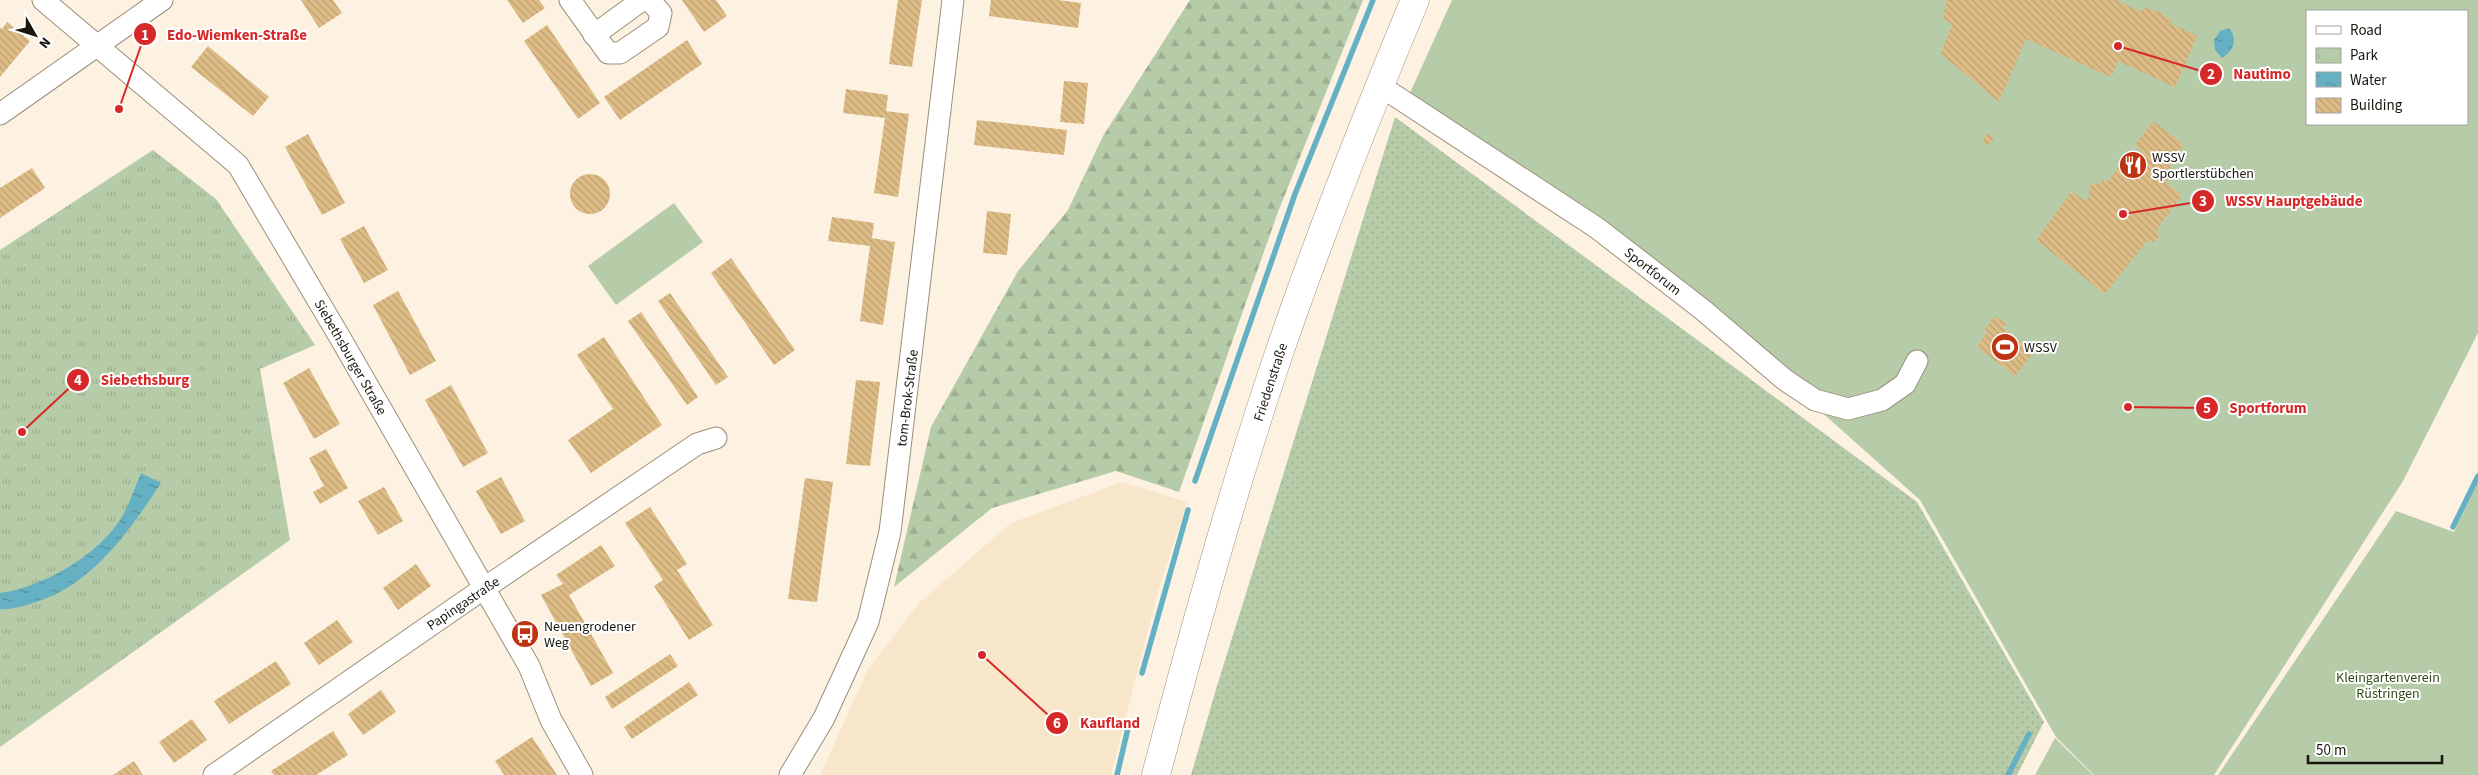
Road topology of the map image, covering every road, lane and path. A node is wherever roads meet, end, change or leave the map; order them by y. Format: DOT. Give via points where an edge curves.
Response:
graph roads {
  1 [pos="43,0"];
  2 [pos="162,0"];
  3 [pos="570,0"];
  4 [pos="642,0"];
  5 [pos="649,0"];
  6 [pos="952,0"];
  7 [pos="1415,0"];
  8 [pos="594,35"];
  9 [pos="97,45"];
  10 [pos="1378,87"];
  11 [pos="0,114"];
  12 [pos="1917,360"];
  13 [pos="716,438"];
  14 [pos="484,589"];
  15 [pos="214,775"];
  16 [pos="582,775"];
  17 [pos="790,775"];
  18 [pos="1156,775"];
  1 -- 9 [label="street, Siebethsburger Straße"];
  2 -- 9 [label="street"];
  3 -- 8 [label="street"];
  4 -- 8 [label="street"];
  5 -- 8 [label="street" via="661,14 658,27 620,53 608,53"];
  6 -- 17 [label="street, tom-Brok-Straße" via="890,532 864,630 824,718"];
  7 -- 10 [label="main road, Friedenstraße"];
  9 -- 11 [label="street"];
  9 -- 14 [label="street, Siebethsburger Straße" via="238,165"];
  10 -- 12 [label="street, Sportforum" via="1391,92 1597,228 1814,400 1848,410 1882,400 1905,384"];
  10 -- 18 [label="main road, Friedenstraße" via="1275,366 1183,669"];
  13 -- 14 [label="street, Papingastraße" via="697,444"];
  14 -- 15 [label="street, Papingastraße"];
  14 -- 16 [label="street, Siebethsburger Straße" via="529,666 551,720"];
}
